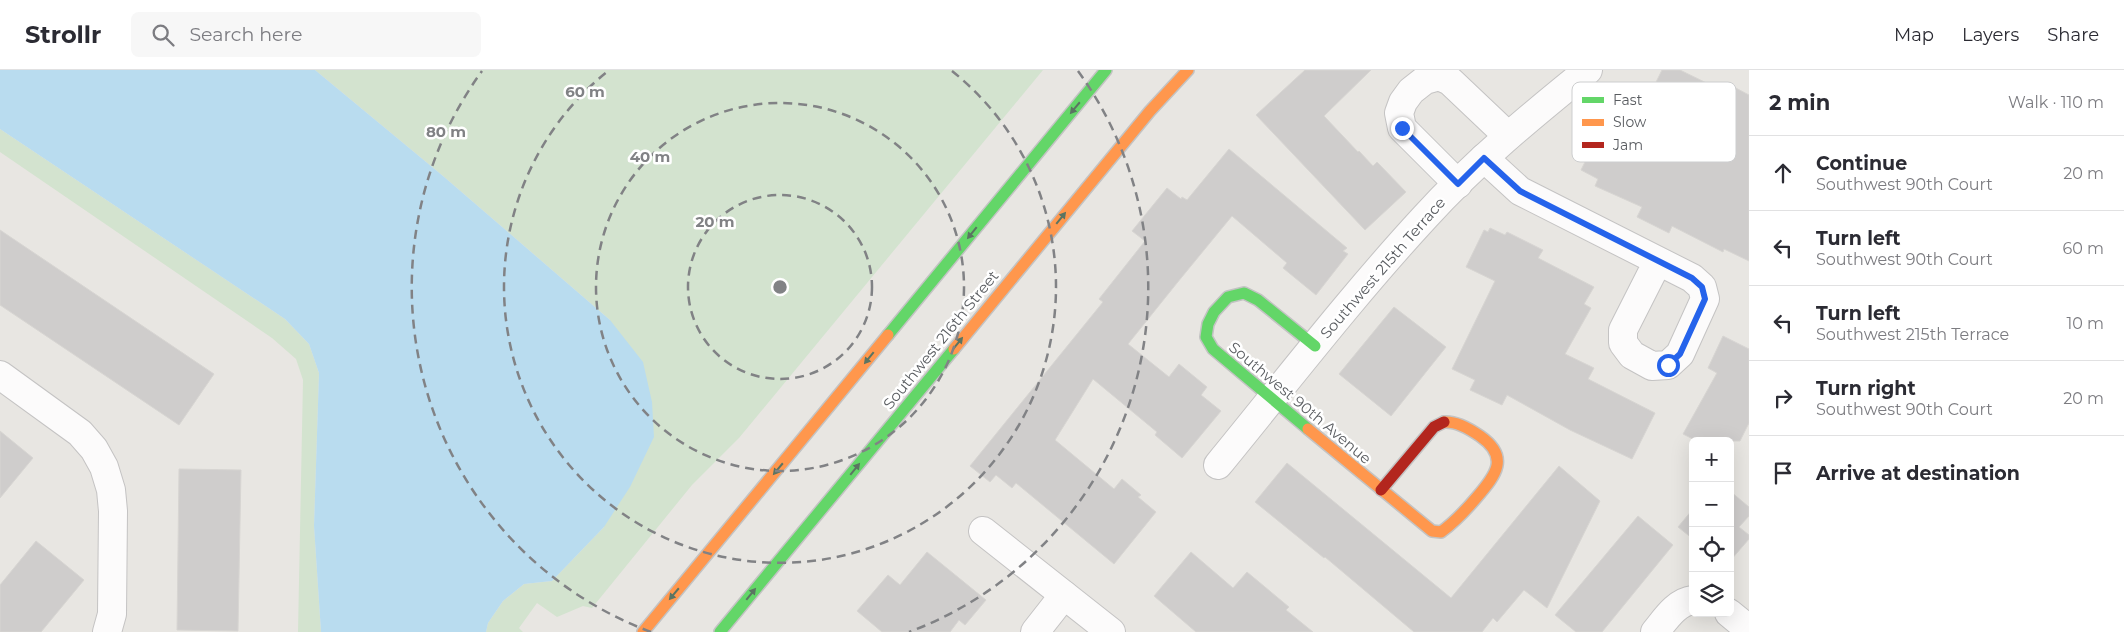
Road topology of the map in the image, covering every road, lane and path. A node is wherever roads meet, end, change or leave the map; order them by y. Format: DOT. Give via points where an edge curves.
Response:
graph roads {
  1 [pos="1106,70"];
  2 [pos="1188,70"];
  3 [pos="1588,70"];
  4 [pos="1573,82"];
  5 [pos="1572,83"];
  6 [pos="1508,136"];
  7 [pos="1484,158"];
  8 [pos="1458,184"];
  9 [pos="1658,261"];
  10 [pos="1315,346"];
  11 [pos="0,375"];
  12 [pos="1272,398"];
  13 [pos="1218,465"];
  14 [pos="1381,490"];
  15 [pos="983,531"];
  16 [pos="1064,595"];
  17 [pos="1689,601"];
  18 [pos="108,629"];
  19 [pos="643,632"];
  20 [pos="720,632"];
  21 [pos="1035,632"];
  22 [pos="1111,632"];
  23 [pos="1655,632"];
  1 -- 19 [label="street, one-way"];
  20 -- 2 [label="street, Southwest 216th Street, one-way" via="1150,111"];
  3 -- 4 [label="street, Southwest 215th Terrace"];
  5 -- 6 [label="street, Southwest 215th Terrace"];
  6 -- 7 [label="street, Southwest 215th Terrace"];
  6 -- 8 [label="street" via="1450,81 1439,76 1425,80 1411,91 1399,113 1402,128"];
  7 -- 8 [label="street, Southwest 215th Terrace"];
  7 -- 9 [label="street" via="1520,191"];
  8 -- 10 [label="street, Southwest 215th Terrace"];
  10 -- 12 [label="street, Southwest 215th Terrace"];
  10 -- 12 [label="street, Southwest 90th Avenue" via="1258,300 1244,293 1228,297 1214,312 1206,337 1213,349"];
  11 -- 18 [label="street" via="72,426 88,440 100,458 111,490 113,512 112,614"];
  12 -- 13 [label="street, Southwest 215th Terrace"];
  12 -- 14 [label="street, Southwest 90th Avenue"];
  14 -- 14 [label="street, Southwest 90th Avenue" via="1434,427 1446,421 1482,436 1493,447 1498,459 1495,476 1466,512 1441,532 1432,531"];
  15 -- 16 [label="street"];
  16 -- 21 [label="street"];
  16 -- 22 [label="street"];
  17 -- 23 [label="street" via="1672,611"];
}
